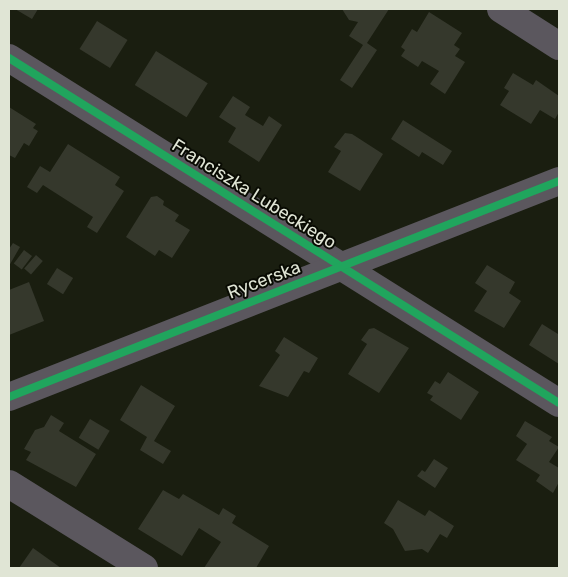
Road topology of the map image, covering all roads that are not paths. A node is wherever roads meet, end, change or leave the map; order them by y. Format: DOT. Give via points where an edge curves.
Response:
graph roads {
  1 [pos="501,9"];
  2 [pos="559,46"];
  3 [pos="9,58"];
  4 [pos="559,181"];
  5 [pos="340,266"];
  6 [pos="9,397"];
  7 [pos="559,403"];
  8 [pos="9,484"];
  9 [pos="144,568"];
  1 -- 2 [label="street"];
  3 -- 5 [label="street, Franciszka Lubeckiego"];
  4 -- 5 [label="street, Rycerska"];
  5 -- 6 [label="street, Rycerska"];
  5 -- 7 [label="street, Franciszka Lubeckiego"];
  8 -- 9 [label="street"];
}
